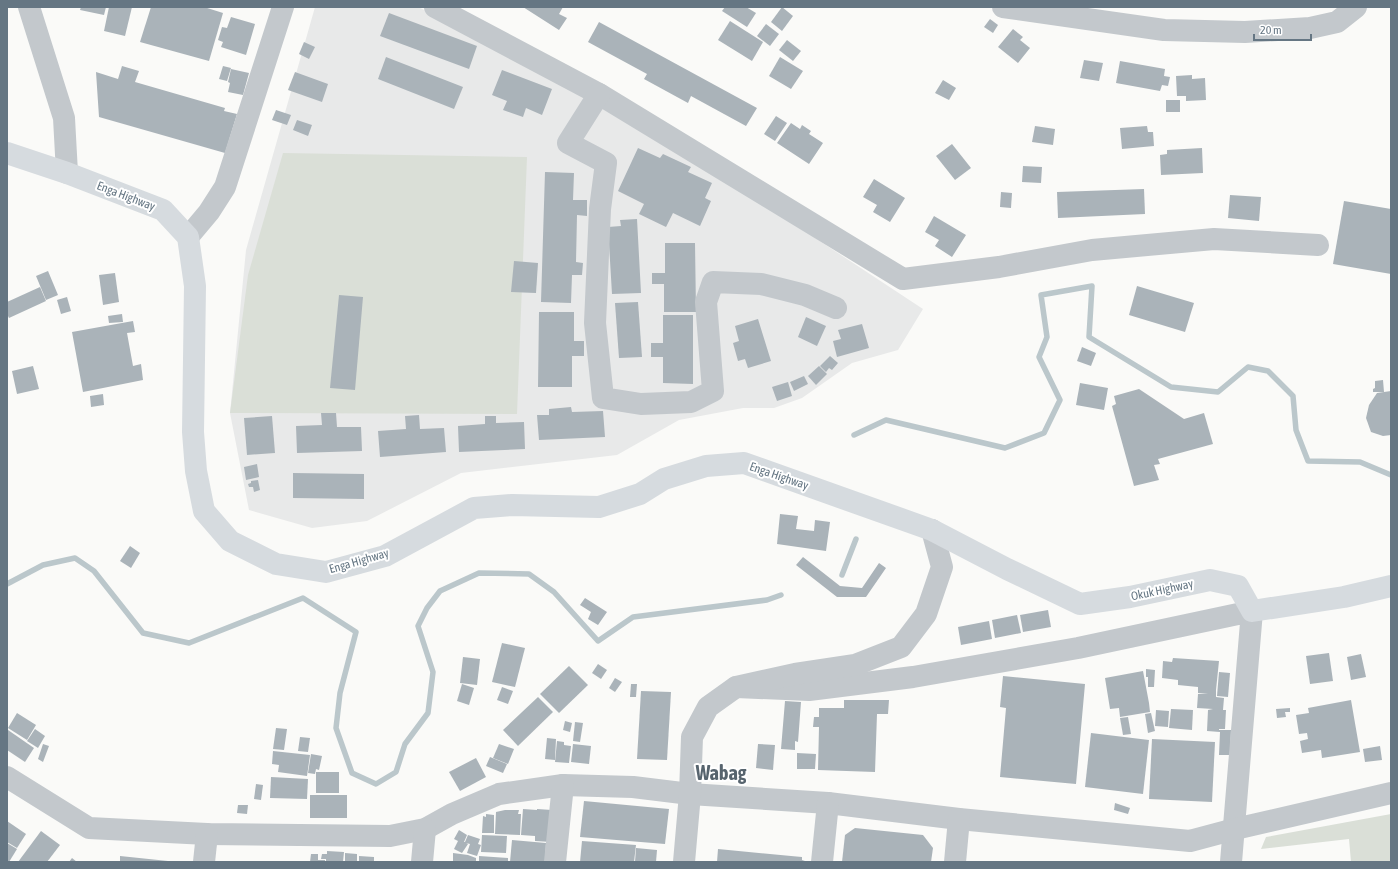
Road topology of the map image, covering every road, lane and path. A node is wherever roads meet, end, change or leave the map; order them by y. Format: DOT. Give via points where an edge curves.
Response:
graph roads {
  1 [pos="29,7"];
  2 [pos="283,7"];
  3 [pos="435,7"];
  4 [pos="1003,7"];
  5 [pos="1356,7"];
  6 [pos="599,94"];
  7 [pos="7,153"];
  8 [pos="67,173"];
  9 [pos="188,237"];
  10 [pos="1318,245"];
  11 [pos="836,308"];
  12 [pos="932,530"];
  13 [pos="1391,586"];
  14 [pos="1252,611"];
  15 [pos="736,687"];
  16 [pos="7,777"];
  17 [pos="563,785"];
  18 [pos="1391,793"];
  19 [pos="690,794"];
  20 [pos="828,803"];
  21 [pos="959,819"];
  22 [pos="1235,829"];
  23 [pos="425,830"];
  24 [pos="207,834"];
  25 [pos="204,862"];
  26 [pos="422,862"];
  27 [pos="555,862"];
  28 [pos="684,862"];
  29 [pos="822,862"];
  30 [pos="955,862"];
  31 [pos="1231,862"];
  1 -- 8 [label="street" via="64,118"];
  2 -- 9 [label="street" via="225,186 209,212"];
  3 -- 6 [label="street"];
  4 -- 5 [label="street" via="1164,30 1245,32 1310,28 1337,22"];
  6 -- 10 [label="street" via="903,279 999,268 1092,250 1214,240"];
  6 -- 11 [label="street" via="568,143 606,163 600,209 595,323 603,398 641,404 691,402 712,392 706,302 713,282 761,284 805,295"];
  7 -- 8 [label="main road, Enga Highway"];
  8 -- 9 [label="main road, Enga Highway" via="163,210"];
  9 -- 12 [label="main road, Enga Highway" via="195,286 193,432 196,471 204,511 230,541 276,564 326,572 385,556 474,508 512,505 599,507 640,494 664,479 678,474 706,466 744,463"];
  12 -- 14 [label="main road, Okuk Highway" via="1080,604 1130,597 1210,580 1238,586"];
  12 -- 15 [label="street" via="942,567 926,614 901,647 855,665 795,674"];
  13 -- 14 [label="main road" via="1344,597"];
  14 -- 15 [label="street" via="1078,648 913,676 809,690"];
  14 -- 22 [label="street"];
  15 -- 19 [label="street" via="708,707 692,737"];
  16 -- 24 [label="street" via="89,828"];
  17 -- 19 [label="street" via="633,787"];
  17 -- 23 [label="street" via="499,794 452,814"];
  17 -- 27 [label="street"];
  18 -- 22 [label="street"];
  19 -- 20 [label="street"];
  19 -- 28 [label="street"];
  20 -- 21 [label="street"];
  20 -- 29 [label="street"];
  21 -- 22 [label="street" via="1190,842"];
  21 -- 30 [label="street"];
  22 -- 31 [label="street"];
  23 -- 24 [label="street" via="390,836"];
  23 -- 26 [label="street"];
  24 -- 25 [label="street"];
}
